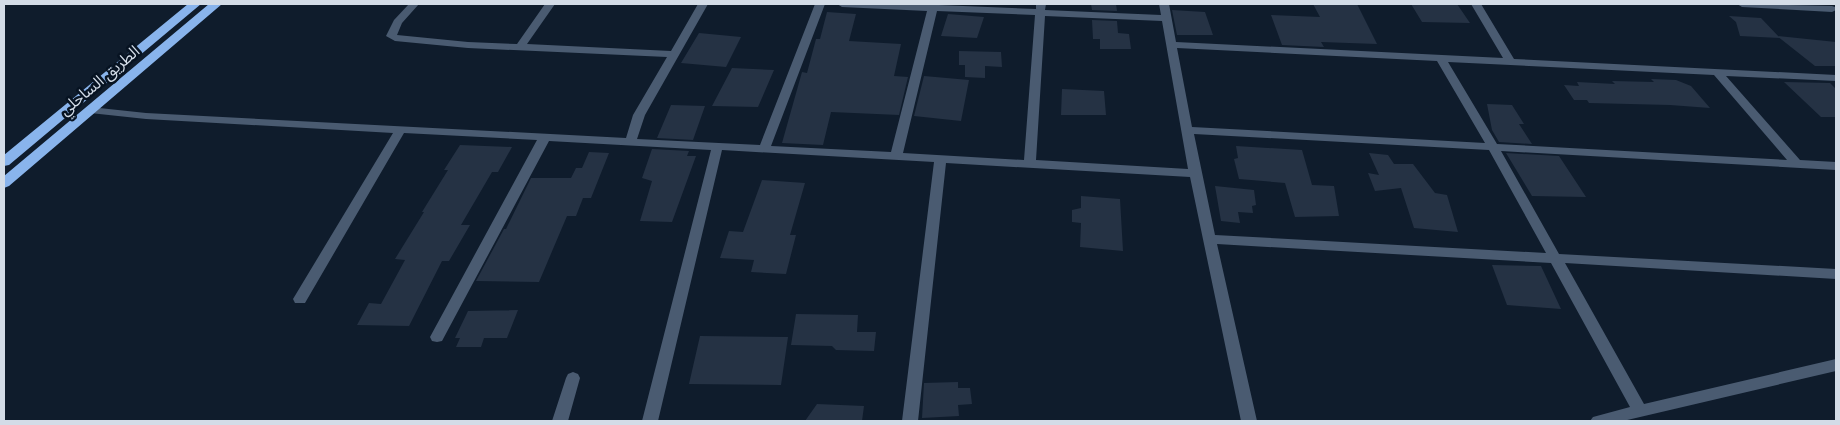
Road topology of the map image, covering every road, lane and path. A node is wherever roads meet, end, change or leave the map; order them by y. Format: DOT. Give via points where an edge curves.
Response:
graph roads {
  1 [pos="195,4"];
  2 [pos="216,4"];
  3 [pos="414,4"];
  4 [pos="550,4"];
  5 [pos="703,4"];
  6 [pos="820,4"];
  7 [pos="842,4"];
  8 [pos="1164,4"];
  9 [pos="1476,4"];
  10 [pos="1742,4"];
  11 [pos="933,6"];
  12 [pos="1041,8"];
  13 [pos="1832,9"];
  14 [pos="1167,18"];
  15 [pos="1172,44"];
  16 [pos="520,47"];
  17 [pos="675,54"];
  18 [pos="1441,59"];
  19 [pos="1510,61"];
  20 [pos="1719,74"];
  21 [pos="1836,78"];
  22 [pos="90,110"];
  23 [pos="1186,130"];
  24 [pos="400,131"];
  25 [pos="545,137"];
  26 [pos="630,142"];
  27 [pos="717,147"];
  28 [pos="1493,147"];
  29 [pos="764,149"];
  30 [pos="896,156"];
  31 [pos="940,159"];
  32 [pos="4,162"];
  33 [pos="1797,164"];
  34 [pos="1030,165"];
  35 [pos="1836,166"];
  36 [pos="1195,173"];
  37 [pos="4,183"];
  38 [pos="1208,239"];
  39 [pos="1554,258"];
  40 [pos="1836,274"];
  41 [pos="300,299"];
  42 [pos="437,337"];
  43 [pos="1836,365"];
  44 [pos="573,378"];
  45 [pos="1640,411"];
  46 [pos="560,421"];
  47 [pos="650,421"];
  48 [pos="910,421"];
  49 [pos="1248,421"];
  50 [pos="1598,421"];
  1 -- 32 [label="highway, الطريق الساحلي"];
  2 -- 22 [label="highway, الطريق الساحلي"];
  3 -- 16 [label="street" via="397,22 391,36"];
  4 -- 16 [label="street"];
  5 -- 17 [label="street"];
  6 -- 29 [label="street"];
  7 -- 11 [label="street"];
  8 -- 14 [label="street"];
  9 -- 19 [label="street"];
  10 -- 13 [label="street"];
  11 -- 12 [label="street"];
  11 -- 30 [label="street"];
  12 -- 14 [label="street"];
  12 -- 34 [label="street"];
  14 -- 15 [label="street"];
  15 -- 18 [label="street"];
  15 -- 23 [label="street"];
  16 -- 17 [label="street"];
  17 -- 26 [label="street" via="639,114"];
  18 -- 19 [label="street"];
  18 -- 28 [label="street"];
  19 -- 20 [label="street"];
  20 -- 21 [label="street"];
  20 -- 33 [label="street"];
  22 -- 24 [label="street"];
  22 -- 37 [label="highway, الطريق الساحلي"];
  23 -- 28 [label="street"];
  23 -- 36 [label="street"];
  24 -- 25 [label="street"];
  24 -- 41 [label="street"];
  25 -- 26 [label="street"];
  25 -- 42 [label="street"];
  26 -- 27 [label="street"];
  27 -- 29 [label="street"];
  27 -- 47 [label="street"];
  28 -- 33 [label="street"];
  28 -- 39 [label="street"];
  29 -- 30 [label="street"];
  30 -- 31 [label="street"];
  31 -- 34 [label="street"];
  31 -- 48 [label="street"];
  33 -- 35 [label="street"];
  34 -- 36 [label="street"];
  36 -- 38 [label="street"];
  38 -- 39 [label="street"];
  38 -- 49 [label="street"];
  39 -- 40 [label="street"];
  39 -- 45 [label="street"];
  43 -- 45 [label="street"];
  44 -- 46 [label="street"];
  45 -- 50 [label="street"];
}
